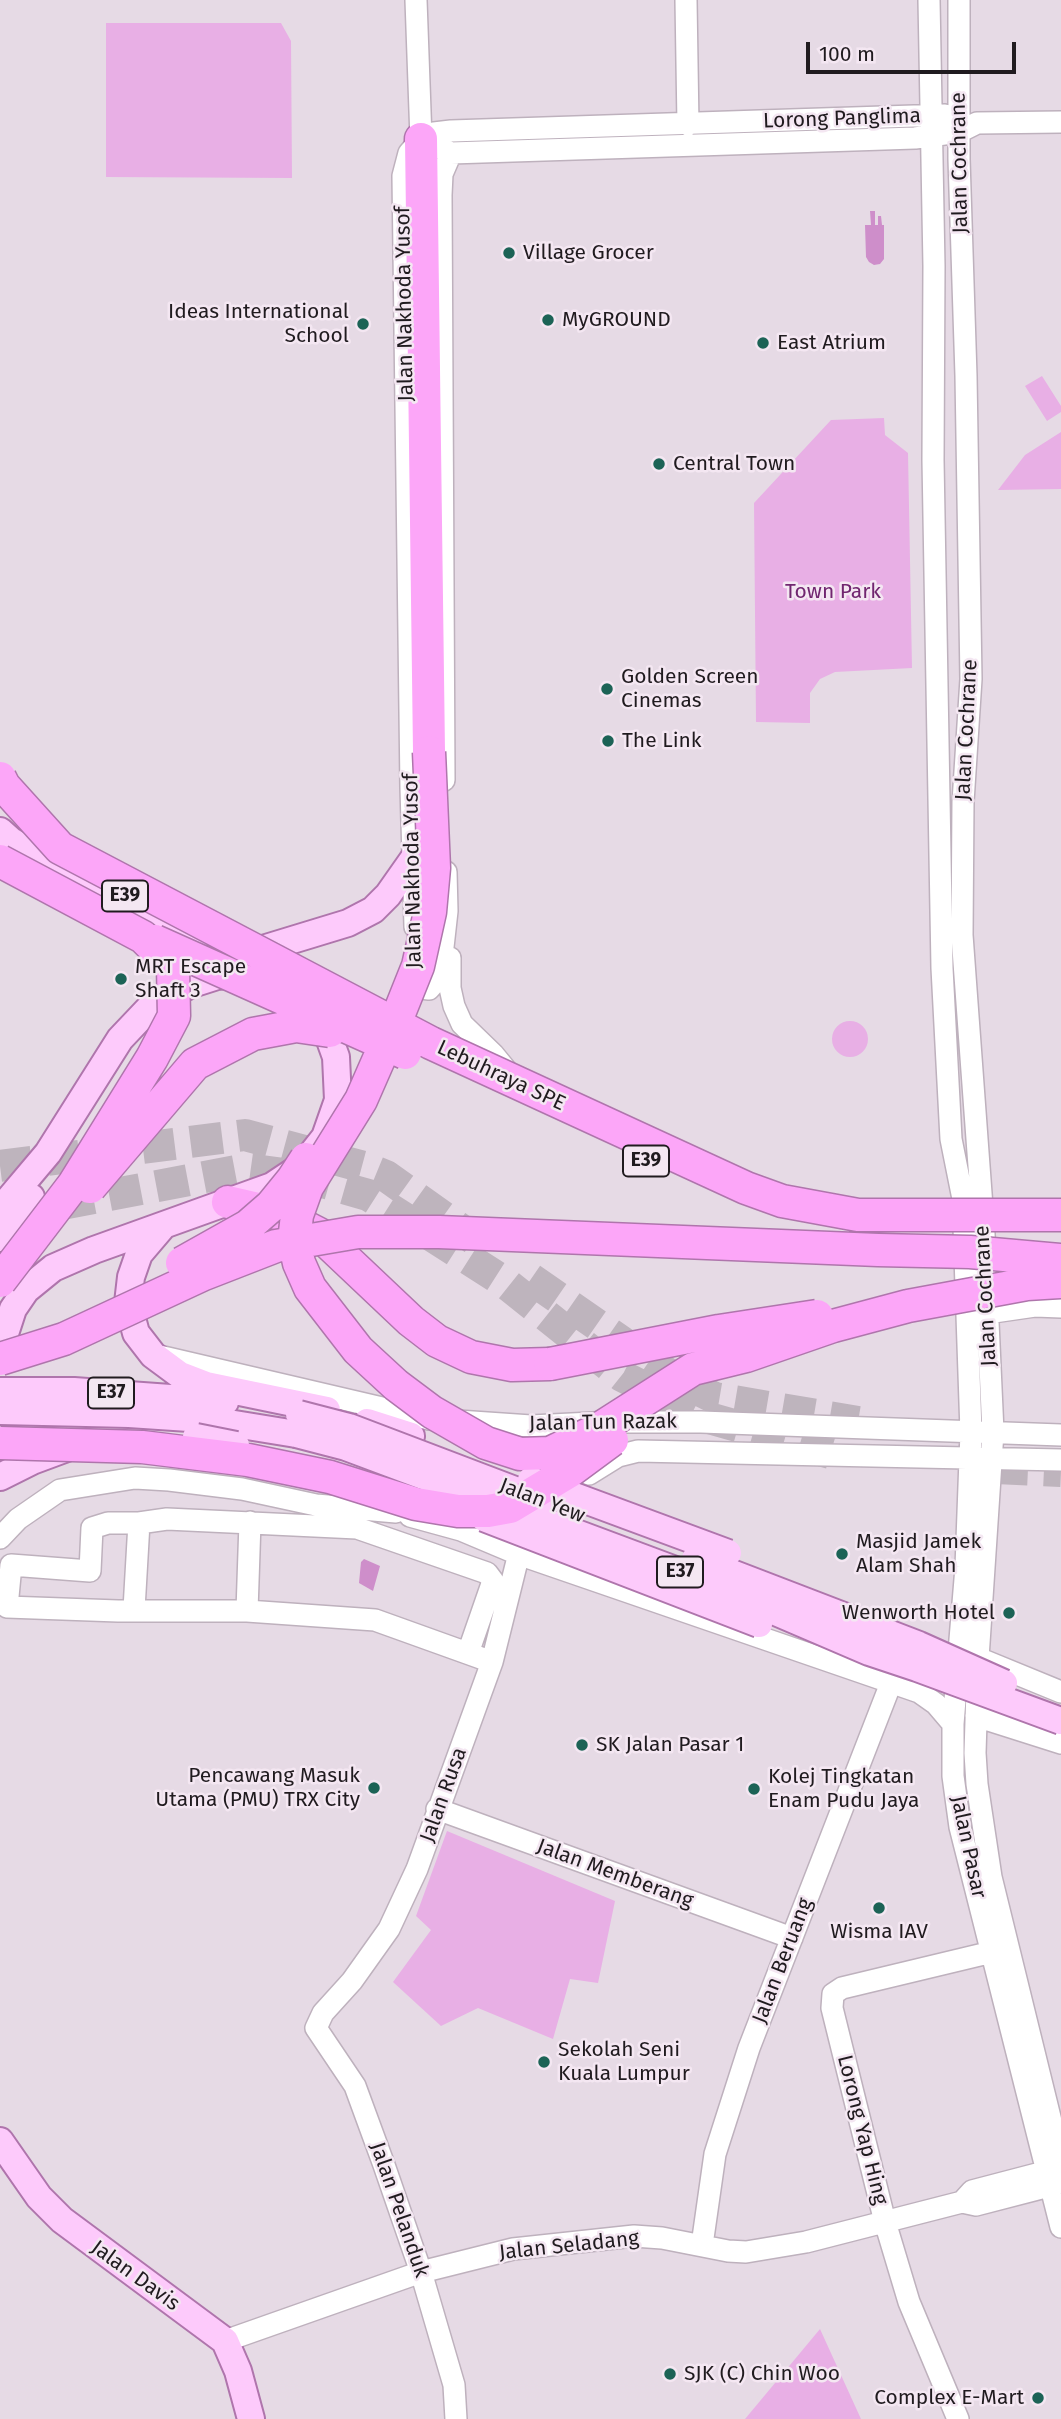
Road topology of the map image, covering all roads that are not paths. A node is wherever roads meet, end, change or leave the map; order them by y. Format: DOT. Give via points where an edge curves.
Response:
graph roads {
  1 [pos="416,0"];
  2 [pos="686,0"];
  3 [pos="929,0"];
  4 [pos="959,0"];
  5 [pos="1061,122"];
  6 [pos="965,123"];
  7 [pos="688,125"];
  8 [pos="931,126"];
  9 [pos="421,139"];
  10 [pos="449,157"];
  11 [pos="0,778"];
  12 [pos="444,787"];
  13 [pos="411,788"];
  14 [pos="0,805"];
  15 [pos="0,831"];
  16 [pos="414,858"];
  17 [pos="0,861"];
  18 [pos="0,867"];
  19 [pos="447,911"];
  20 [pos="235,957"];
  21 [pos="281,979"];
  22 [pos="397,1017"];
  23 [pos="435,1047"];
  24 [pos="86,1093"];
  25 [pos="534,1102"];
  26 [pos="228,1202"];
  27 [pos="0,1210"];
  28 [pos="1061,1215"];
  29 [pos="163,1226"];
  30 [pos="1061,1230"];
  31 [pos="0,1238"];
  32 [pos="970,1252"];
  33 [pos="1061,1260"];
  34 [pos="0,1281"];
  35 [pos="1061,1282"];
  36 [pos="908,1306"];
  37 [pos="1061,1307"];
  38 [pos="987,1313"];
  39 [pos="0,1348"];
  40 [pos="153,1355"];
  41 [pos="746,1356"];
  42 [pos="0,1359"];
  43 [pos="0,1391"];
  44 [pos="0,1410"];
  45 [pos="0,1423"];
  46 [pos="971,1432"];
  47 [pos="993,1432"];
  48 [pos="1061,1435"];
  49 [pos="0,1441"];
  50 [pos="56,1452"];
  51 [pos="110,1456"];
  52 [pos="981,1459"];
  53 [pos="1061,1460"];
  54 [pos="0,1477"];
  55 [pos="135,1478"];
  56 [pos="396,1512"];
  57 [pos="250,1522"];
  58 [pos="139,1524"];
  59 [pos="526,1525"];
  60 [pos="0,1538"];
  61 [pos="491,1543"];
  62 [pos="518,1554"];
  63 [pos="134,1609"];
  64 [pos="247,1611"];
  65 [pos="919,1645"];
  66 [pos="869,1652"];
  67 [pos="468,1653"];
  68 [pos="978,1658"];
  69 [pos="492,1662"];
  70 [pos="891,1683"];
  71 [pos="1061,1692"];
  72 [pos="1061,1708"];
  73 [pos="976,1716"];
  74 [pos="1061,1721"];
  75 [pos="953,1724"];
  76 [pos="1061,1743"];
  77 [pos="438,1809"];
  78 [pos="792,1938"];
  79 [pos="992,1952"];
  80 [pos="323,2013"];
  81 [pos="0,2141"];
  82 [pos="1056,2174"];
  83 [pos="885,2222"];
  84 [pos="1061,2227"];
  85 [pos="702,2245"];
  86 [pos="421,2272"];
  87 [pos="225,2341"];
  88 [pos="251,2419"];
  89 [pos="456,2419"];
  90 [pos="958,2419"];
  1 -- 9 [label="street"];
  2 -- 7 [label="street"];
  3 -- 8 [label="street, Jalan Cochrane"];
  4 -- 6 [label="street, Jalan Cochrane"];
  5 -- 6 [label="street, Lorong Panglima"];
  6 -- 8 [label="street, Lorong Panglima"];
  6 -- 38 [label="street, Jalan Cochrane" via="971,679 963,802 962,935"];
  7 -- 8 [label="street, Lorong Panglima"];
  7 -- 9 [label="street, Lorong Panglima" via="451,131"];
  8 -- 10 [label="street, Lorong Panglima"];
  8 -- 46 [label="street, Jalan Cochrane" via="943,968 951,1139 963,1199"];
  9 -- 10 [label="street"];
  9 -- 13 [label="street, Jalan Nakhoda Yusof" via="409,153 403,176"];
  9 -- 22 [label="highway, bridge" via="434,867 418,966"];
  10 -- 12 [label="street, Jalan Nakhoda Yusof" via="441,195"];
  11 -- 22 [label="highway, Lebuhraya SPE / E39, bridge" via="60,848"];
  12 -- 13 [label="street" via="438,802 424,804"];
  12 -- 19 [label="street, Jalan Nakhoda Yusof"];
  13 -- 16 [label="street, Jalan Nakhoda Yusof"];
  14 -- 25 [label="highway, Lebuhraya SPE / E39" via="50,858"];
  15 -- 20 [label="main road" via="43,860"];
  16 -- 19 [label="street, Jalan Nakhoda Yusof" via="415,978 419,988 429,989 437,980"];
  16 -- 20 [label="main road" via="373,910 348,923"];
  17 -- 34 [label="highway, bridge" via="143,937 173,967 174,1016 74,1184"];
  18 -- 25 [label="highway, bridge" via="359,1034"];
  19 -- 25 [label="street, bridge" via="450,988 462,1024"];
  20 -- 21 [label="main road"];
  21 -- 23 [label="highway"];
  21 -- 24 [label="main road" via="244,973 217,976 157,1000 120,1039"];
  21 -- 26 [label="main road" via="322,1018 336,1056 338,1100 325,1137 302,1166 272,1185"];
  22 -- 23 [label="highway, Lebuhraya SPE / E39, bridge"];
  22 -- 39 [label="highway, bridge" via="293,1179 248,1226 71,1319"];
  22 -- 41 [label="highway, bridge" via="360,1100 307,1187 297,1215 294,1241 310,1288 358,1350 432,1412 470,1434 520,1454 538,1455 599,1429 693,1369"];
  23 -- 25 [label="highway, bridge"];
  23 -- 28 [label="highway, Lebuhraya SPE / E39, bridge" via="782,1201 858,1215"];
  23 -- 34 [label="highway, bridge" via="296,1026 253,1034 195,1064 90,1187"];
  24 -- 27 [label="main road" via="48,1153"];
  24 -- 31 [label="main road" via="30,1199"];
  25 -- 30 [label="highway, Lebuhraya SPE / E39" via="738,1203 778,1216 859,1228"];
  25 -- 32 [label="highway, bridge" via="749,1202 813,1221"];
  26 -- 29 [label="main road"];
  26 -- 36 [label="highway, bridge" via="280,1214 319,1234 437,1341 471,1357 512,1365 550,1364 719,1331 866,1308"];
  29 -- 39 [label="main road" via="52,1268 26,1290 13,1309"];
  29 -- 40 [label="main road" via="139,1254 128,1303 136,1333"];
  32 -- 33 [label="highway, bridge"];
  32 -- 42 [label="highway, bridge" via="358,1232 276,1246 65,1339"];
  35 -- 36 [label="highway, bridge"];
  36 -- 41 [label="highway, bridge"];
  37 -- 38 [label="street"];
  38 -- 47 [label="street, Jalan Cochrane"];
  40 -- 46 [label="street, Jalan Tun Razak" via="429,1419 531,1426 701,1422"];
  40 -- 65 [label="main road, bridge" via="180,1375 206,1385 334,1412 411,1436 771,1569"];
  41 -- 49 [label="highway, bridge" via="645,1416 559,1478 499,1510 434,1508 289,1467 188,1451"];
  43 -- 65 [label="main road, Jalan Yew / E37, bridge" via="138,1394 299,1413 361,1432"];
  44 -- 66 [label="main road, Jalan Yew / E37, bridge" via="204,1419 337,1444 694,1577"];
  45 -- 49 [label="main road"];
  46 -- 47 [label="street, Jalan Tun Razak"];
  46 -- 52 [label="street, Jalan Cochrane"];
  47 -- 48 [label="street, Jalan Tun Razak"];
  47 -- 52 [label="street, Jalan Cochrane"];
  50 -- 51 [label="street"];
  50 -- 54 [label="main road"];
  50 -- 66 [label="main road, bridge" via="97,1439 138,1434 196,1437 255,1449 399,1486 781,1632"];
  51 -- 55 [label="street"];
  51 -- 56 [label="street" via="245,1469 320,1485"];
  52 -- 53 [label="street, Jalan Tun Razak"];
  52 -- 59 [label="street, Jalan Tun Razak" via="628,1452 588,1475"];
  52 -- 68 [label="street, Jalan Pasar"];
  52 -- 75 [label="street, Jalan Pasar" via="966,1566"];
  55 -- 56 [label="street"];
  55 -- 60 [label="street" via="60,1490 18,1519"];
  56 -- 61 [label="street"];
  57 -- 58 [label="street"];
  57 -- 64 [label="street"];
  57 -- 67 [label="street" via="357,1528 487,1573 493,1581"];
  58 -- 63 [label="street"];
  58 -- 63 [label="street" via="108,1523 92,1528 90,1571 11,1564 7,1608"];
  59 -- 61 [label="street, Jalan Tun Razak"];
  59 -- 62 [label="street"];
  61 -- 62 [label="street"];
  62 -- 69 [label="street, Jalan Rusa"];
  62 -- 70 [label="street"];
  63 -- 64 [label="street"];
  64 -- 67 [label="street" via="375,1620"];
  65 -- 72 [label="main road, Jalan Yew / E37, bridge"];
  66 -- 74 [label="main road, Jalan Yew / E37, bridge"];
  67 -- 69 [label="street"];
  68 -- 71 [label="street"];
  68 -- 73 [label="street, Jalan Pasar"];
  69 -- 77 [label="street, Jalan Rusa"];
  70 -- 75 [label="street" via="919,1692"];
  70 -- 78 [label="street, Jalan Beruang"];
  73 -- 76 [label="street"];
  73 -- 82 [label="street, Jalan Pasar" via="977,1784 991,1877"];
  75 -- 79 [label="street, Jalan Pasar" via="953,1776 960,1827"];
  77 -- 78 [label="street, Jalan Memberang"];
  77 -- 80 [label="street, Jalan Rusa" via="389,1929"];
  78 -- 85 [label="street, Jalan Beruang" via="715,2154"];
  79 -- 82 [label="street, Jalan Pasar"];
  79 -- 83 [label="street, Lorong Yap Hing" via="842,1988 833,1994 833,2011"];
  80 -- 86 [label="street, Jalan Pelanduk" via="316,2028 355,2086"];
  81 -- 87 [label="main road, Jalan Davis" via="39,2197 62,2220"];
  82 -- 83 [label="street, Jalan Seladang" via="972,2191 962,2202"];
  82 -- 84 [label="street, Jalan Pasar"];
  83 -- 85 [label="street, Jalan Seladang" via="747,2252"];
  83 -- 90 [label="street, Lorong Yap Hing" via="909,2302"];
  85 -- 86 [label="street, Jalan Seladang" via="634,2236 581,2241 513,2249"];
  86 -- 87 [label="street, Jalan Seladang"];
  86 -- 89 [label="street, Jalan Pelanduk" via="454,2385"];
  87 -- 88 [label="main road"];
}
